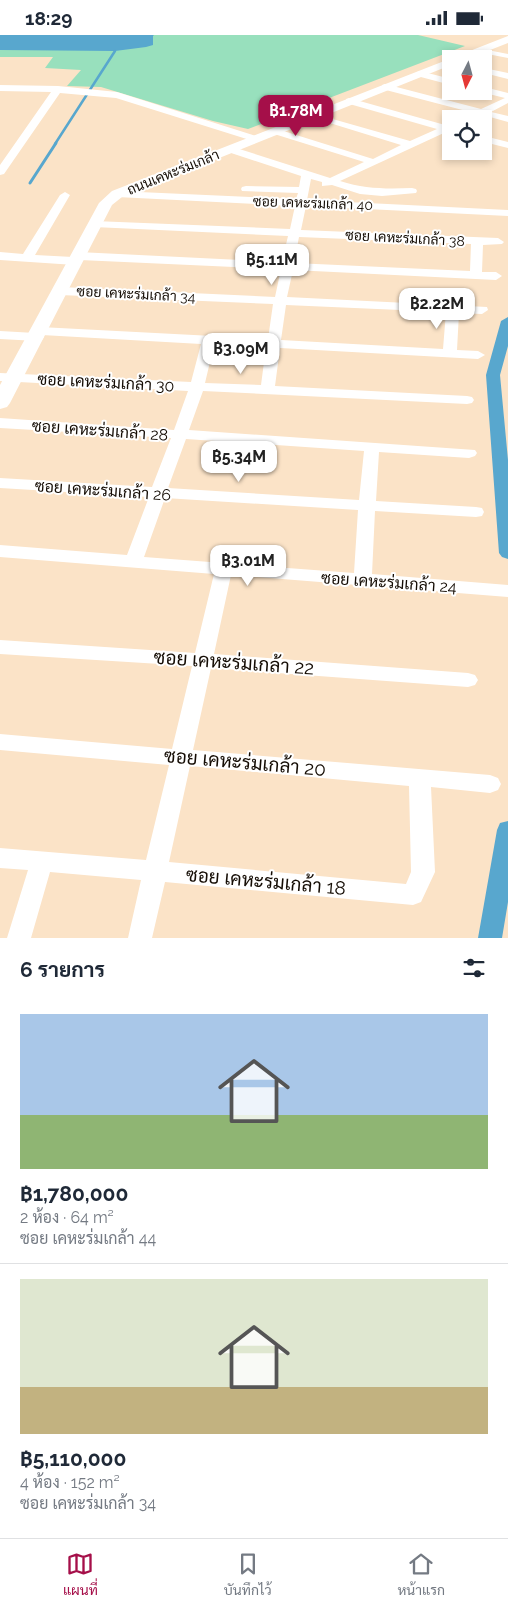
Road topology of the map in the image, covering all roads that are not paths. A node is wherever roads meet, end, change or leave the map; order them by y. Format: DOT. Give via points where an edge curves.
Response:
graph roads {
  1 [pos="508,39"];
  2 [pos="480,50"];
  3 [pos="492,53"];
  4 [pos="508,56"];
  5 [pos="442,65"];
  6 [pos="492,72"];
  7 [pos="420,74"];
  8 [pos="508,76"];
  9 [pos="442,80"];
  10 [pos="385,87"];
  11 [pos="0,88"];
  12 [pos="62,90"];
  13 [pos="492,93"];
  14 [pos="508,98"];
  15 [pos="349,101"];
  16 [pos="474,110"];
  17 [pos="486,110"];
  18 [pos="492,115"];
  19 [pos="312,116"];
  20 [pos="508,119"];
  21 [pos="442,126"];
  22 [pos="274,131"];
  23 [pos="442,131"];
  24 [pos="256,139"];
  25 [pos="492,141"];
  26 [pos="411,145"];
  27 [pos="508,145"];
  28 [pos="229,149"];
  29 [pos="0,150"];
  30 [pos="13,151"];
  31 [pos="373,162"];
  32 [pos="274,171"];
  33 [pos="0,172"];
  34 [pos="307,174"];
  35 [pos="327,181"];
  36 [pos="246,189"];
  37 [pos="290,189"];
  38 [pos="412,191"];
  39 [pos="117,194"];
  40 [pos="65,195"];
  41 [pos="303,197"];
  42 [pos="508,213"];
  43 [pos="94,224"];
  44 [pos="295,234"];
  45 [pos="477,241"];
  46 [pos="498,242"];
  47 [pos="0,256"];
  48 [pos="27,258"];
  49 [pos="76,259"];
  50 [pos="287,265"];
  51 [pos="476,275"];
  52 [pos="496,276"];
  53 [pos="60,291"];
  54 [pos="280,301"];
  55 [pos="453,309"];
  56 [pos="482,310"];
  57 [pos="38,333"];
  58 [pos="0,335"];
  59 [pos="209,339"];
  60 [pos="273,342"];
  61 [pos="450,353"];
  62 [pos="478,355"];
  63 [pos="7,377"];
  64 [pos="197,387"];
  65 [pos="267,391"];
  66 [pos="467,400"];
  67 [pos="0,403"];
  68 [pos="0,423"];
  69 [pos="180,435"];
  70 [pos="372,447"];
  71 [pos="469,453"];
  72 [pos="0,483"];
  73 [pos="157,494"];
  74 [pos="367,506"];
  75 [pos="476,513"];
  76 [pos="0,551"];
  77 [pos="134,560"];
  78 [pos="224,568"];
  79 [pos="363,580"];
  80 [pos="503,590"];
  81 [pos="0,647"];
  82 [pos="202,659"];
  83 [pos="468,680"];
  84 [pos="0,741"];
  85 [pos="181,757"];
  86 [pos="420,777"];
  87 [pos="490,783"];
  88 [pos="0,858"];
  89 [pos="42,861"];
  90 [pos="156,871"];
  91 [pos="19,938"];
  92 [pos="140,938"];
  1 -- 2 [label="street, ถนนเคหะร่มเกล้า"];
  3 -- 4 [label="street"];
  5 -- 7 [label="street, ถนนเคหะร่มเกล้า"];
  6 -- 8 [label="street"];
  7 -- 9 [label="street"];
  7 -- 10 [label="street, ถนนเคหะร่มเกล้า"];
  10 -- 15 [label="street, ถนนเคหะร่มเกล้า"];
  10 -- 16 [label="street"];
  11 -- 12 [label="street"];
  12 -- 24 [label="street" via="117,95"];
  12 -- 30 [label="street"];
  13 -- 14 [label="street"];
  14 -- 17 [label="street"];
  15 -- 19 [label="street, ถนนเคหะร่มเกล้า"];
  15 -- 21 [label="street"];
  18 -- 20 [label="street"];
  19 -- 22 [label="street, ถนนเคหะร่มเกล้า"];
  19 -- 26 [label="street"];
  22 -- 24 [label="street, ถนนเคหะร่มเกล้า"];
  22 -- 31 [label="street"];
  23 -- 26 [label="street"];
  24 -- 28 [label="street, ถนนเคหะร่มเกล้า"];
  25 -- 27 [label="street"];
  26 -- 31 [label="street"];
  28 -- 34 [label="street"];
  28 -- 39 [label="street, ถนนเคหะร่มเกล้า"];
  29 -- 30 [label="street"];
  30 -- 33 [label="street"];
  31 -- 35 [label="street"];
  32 -- 37 [label="street" via="283,176"];
  34 -- 35 [label="street"];
  34 -- 41 [label="street"];
  35 -- 38 [label="street" via="370,192"];
  35 -- 41 [label="street"];
  36 -- 37 [label="street"];
  37 -- 41 [label="street"];
  39 -- 41 [label="street, ซอย เคหะร่มเกล้า 40"];
  39 -- 43 [label="street, ถนนเคหะร่มเกล้า" via="106,203"];
  40 -- 48 [label="street"];
  41 -- 42 [label="street, ซอย เคหะร่มเกล้า 40"];
  41 -- 44 [label="street"];
  43 -- 44 [label="street, ซอย เคหะร่มเกล้า 38"];
  43 -- 49 [label="street, ถนนเคหะร่มเกล้า"];
  44 -- 45 [label="street, ซอย เคหะร่มเกล้า 38"];
  44 -- 50 [label="street"];
  45 -- 46 [label="street, ซอย เคหะร่มเกล้า 38"];
  45 -- 51 [label="street"];
  47 -- 48 [label="street"];
  48 -- 49 [label="street"];
  49 -- 50 [label="street"];
  49 -- 53 [label="street, ถนนเคหะร่มเกล้า"];
  50 -- 51 [label="street"];
  50 -- 54 [label="street"];
  51 -- 52 [label="street"];
  53 -- 54 [label="street, ซอย เคหะร่มเกล้า 34"];
  53 -- 57 [label="street, ถนนเคหะร่มเกล้า"];
  54 -- 55 [label="street, ซอย เคหะร่มเกล้า 34"];
  54 -- 60 [label="street"];
  55 -- 56 [label="street, ซอย เคหะร่มเกล้า 34"];
  55 -- 61 [label="street"];
  57 -- 58 [label="street"];
  57 -- 59 [label="street"];
  57 -- 63 [label="street, ถนนเคหะร่มเกล้า"];
  59 -- 60 [label="street"];
  59 -- 64 [label="street"];
  60 -- 61 [label="street"];
  60 -- 65 [label="street"];
  61 -- 62 [label="street"];
  63 -- 64 [label="street, ซอย เคหะร่มเกล้า 30"];
  63 -- 67 [label="street, ถนนเคหะร่มเกล้า"];
  64 -- 65 [label="street, ซอย เคหะร่มเกล้า 30"];
  64 -- 69 [label="street"];
  65 -- 66 [label="street, ซอย เคหะร่มเกล้า 30"];
  68 -- 69 [label="street, ซอย เคหะร่มเกล้า 28"];
  69 -- 70 [label="street, ซอย เคหะร่มเกล้า 28"];
  69 -- 73 [label="street"];
  70 -- 71 [label="street, ซอย เคหะร่มเกล้า 28"];
  70 -- 74 [label="street"];
  72 -- 73 [label="street, ซอย เคหะร่มเกล้า 26"];
  73 -- 74 [label="street, ซอย เคหะร่มเกล้า 26"];
  73 -- 77 [label="street"];
  74 -- 75 [label="street, ซอย เคหะร่มเกล้า 26"];
  74 -- 79 [label="street"];
  76 -- 77 [label="street, ซอย เคหะร่มเกล้า 24"];
  77 -- 78 [label="street, ซอย เคหะร่มเกล้า 24"];
  78 -- 79 [label="street, ซอย เคหะร่มเกล้า 24"];
  78 -- 82 [label="street"];
  79 -- 80 [label="street, ซอย เคหะร่มเกล้า 24"];
  81 -- 82 [label="street, ซอย เคหะร่มเกล้า 22"];
  82 -- 83 [label="street, ซอย เคหะร่มเกล้า 22"];
  82 -- 85 [label="street"];
  84 -- 85 [label="street, ซอย เคหะร่มเกล้า 20"];
  85 -- 86 [label="street, ซอย เคหะร่มเกล้า 20"];
  85 -- 90 [label="street"];
  86 -- 87 [label="street, ซอย เคหะร่มเกล้า 20"];
  86 -- 90 [label="street, ซอย เคหะร่มเกล้า 18" via="422,871 413,895"];
  88 -- 89 [label="street, ซอย เคหะร่มเกล้า 18"];
  89 -- 90 [label="street, ซอย เคหะร่มเกล้า 18"];
  89 -- 91 [label="street"];
  90 -- 92 [label="street"];
}
